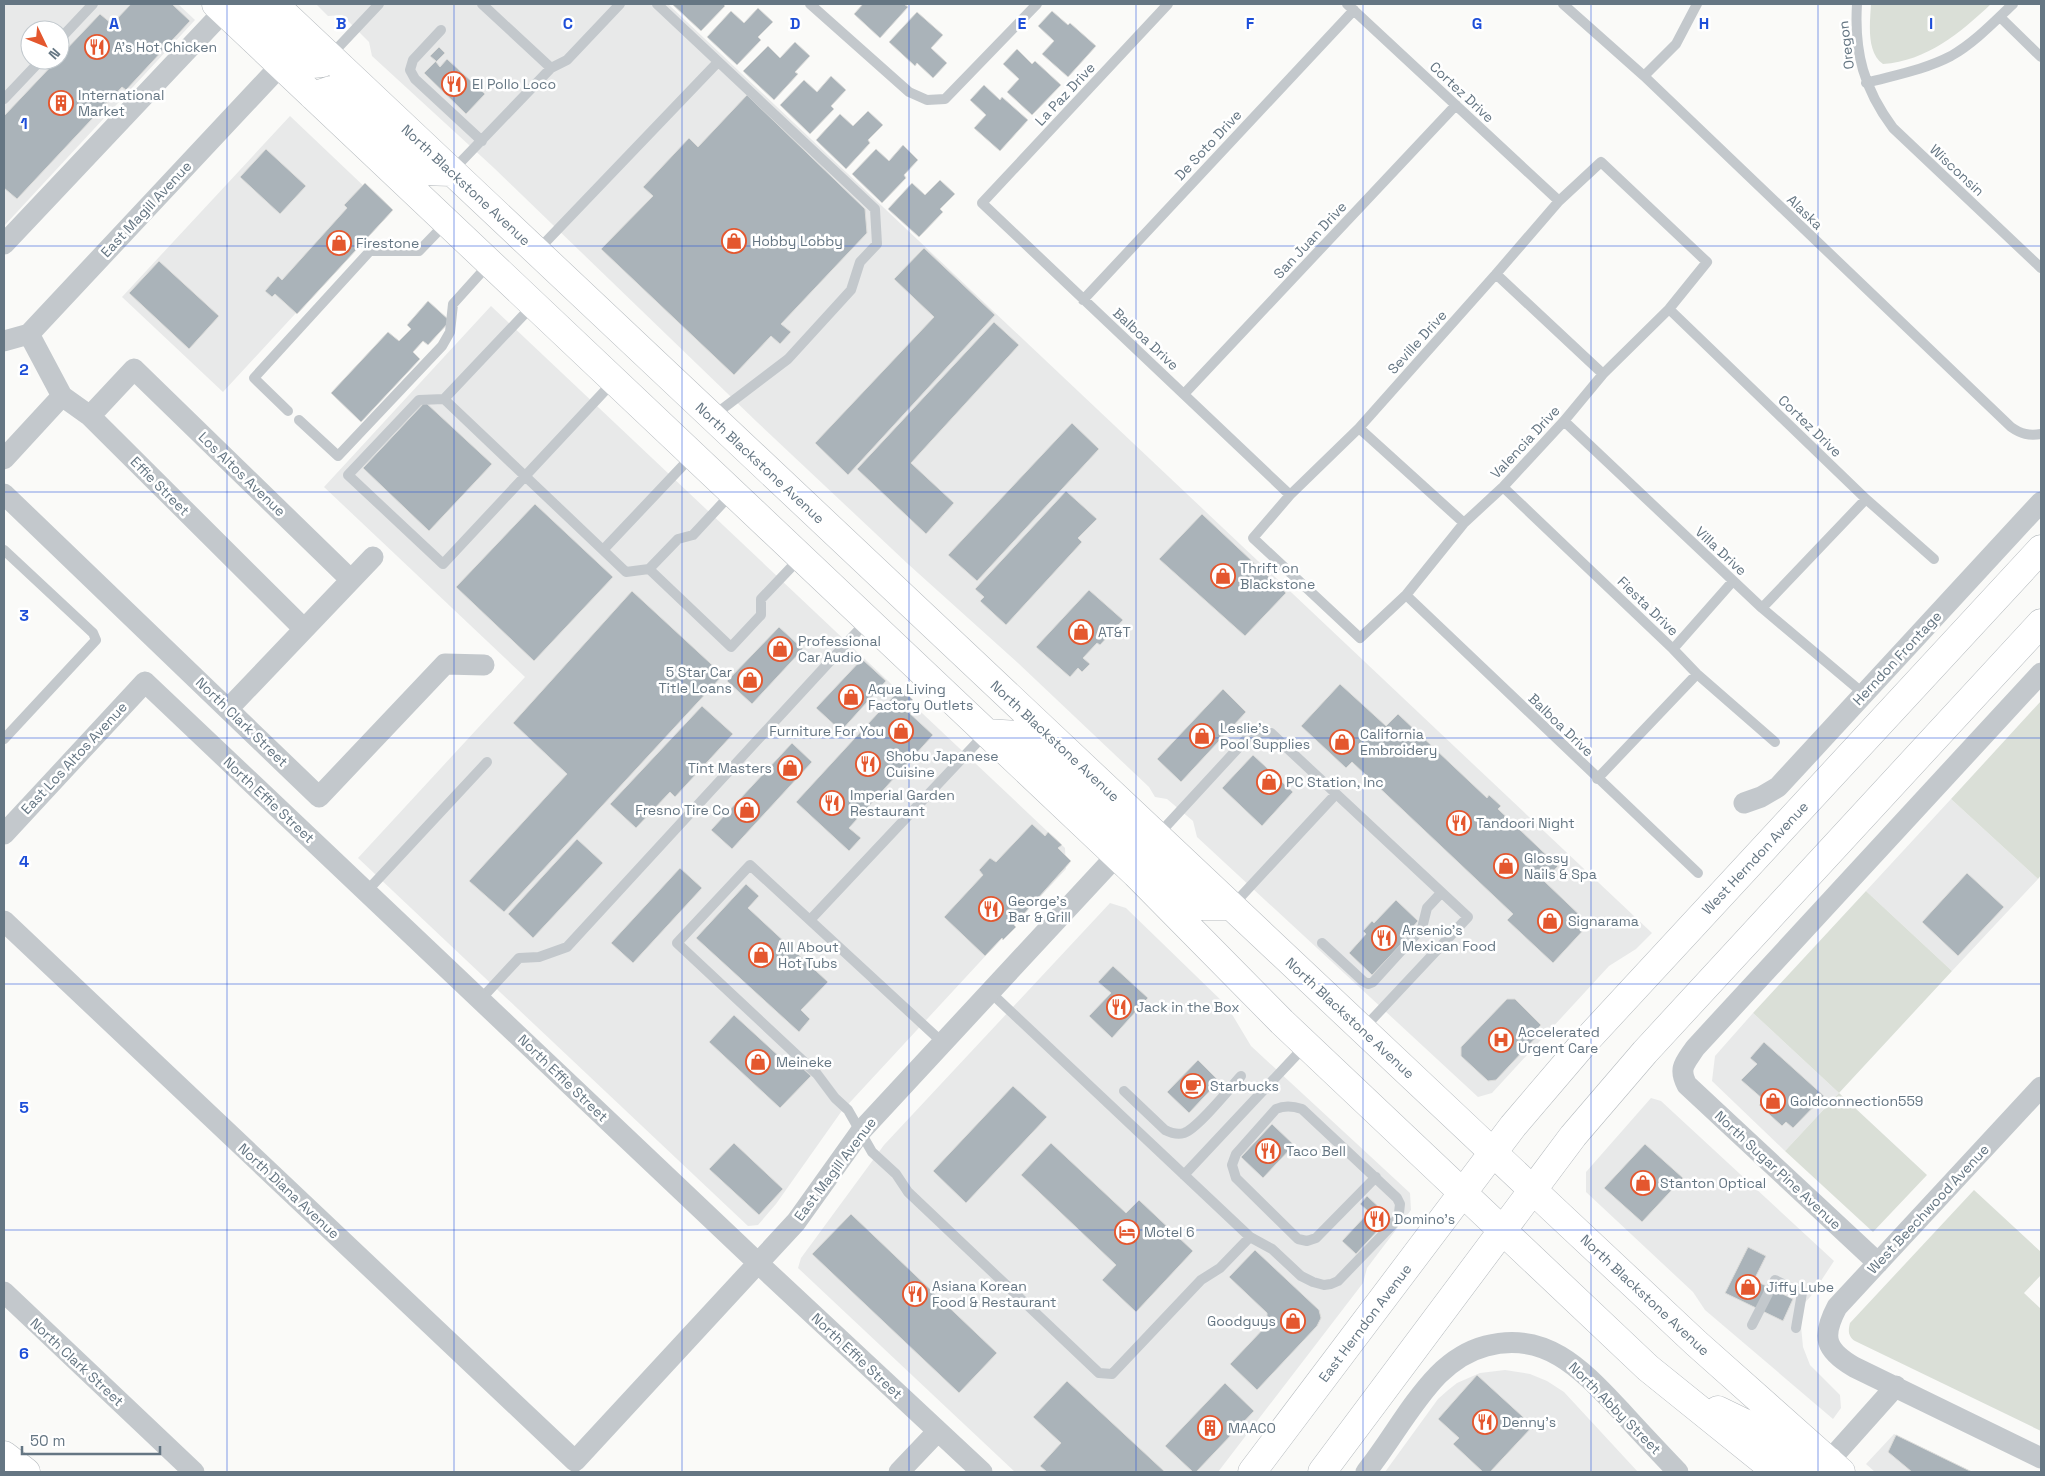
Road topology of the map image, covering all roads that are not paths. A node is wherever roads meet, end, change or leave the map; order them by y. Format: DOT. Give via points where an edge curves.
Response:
graph roads {
  1 [pos="93,4"];
  2 [pos="274,4"];
  3 [pos="379,4"];
  4 [pos="482,4"];
  5 [pos="620,4"];
  6 [pos="656,4"];
  7 [pos="811,4"];
  8 [pos="1037,4"];
  9 [pos="1168,4"];
  10 [pos="1563,4"];
  11 [pos="1697,4"];
  12 [pos="1857,4"];
  13 [pos="2013,4"];
  14 [pos="220,7"];
  15 [pos="1351,7"];
  16 [pos="2000,17"];
  17 [pos="70,28"];
  18 [pos="441,30"];
  19 [pos="329,56"];
  20 [pos="2041,57"];
  21 [pos="718,62"];
  22 [pos="281,65"];
  23 [pos="551,68"];
  24 [pos="31,70"];
  25 [pos="1644,76"];
  26 [pos="1866,83"];
  27 [pos="313,96"];
  28 [pos="4,99"];
  29 [pos="1456,105"];
  30 [pos="482,141"];
  31 [pos="452,172"];
  32 [pos="1559,201"];
  33 [pos="982,203"];
  34 [pos="447,222"];
  35 [pos="4,244"];
  36 [pos="536,252"];
  37 [pos="1707,262"];
  38 [pos="490,263"];
  39 [pos="2041,268"];
  40 [pos="1496,274"];
  41 [pos="1083,300"];
  42 [pos="534,304"];
  43 [pos="1669,309"];
  44 [pos="29,334"];
  45 [pos="4,341"];
  46 [pos="1603,374"];
  47 [pos="614,380"];
  48 [pos="1184,394"];
  49 [pos="62,396"];
  50 [pos="444,399"];
  51 [pos="288,411"];
  52 [pos="90,416"];
  53 [pos="712,417"];
  54 [pos="299,420"];
  55 [pos="1564,422"];
  56 [pos="1359,428"];
  57 [pos="2041,434"];
  58 [pos="693,455"];
  59 [pos="4,459"];
  60 [pos="525,476"];
  61 [pos="1503,487"];
  62 [pos="732,492"];
  63 [pos="4,494"];
  64 [pos="1290,495"];
  65 [pos="1866,499"];
  66 [pos="2041,502"];
  67 [pos="1464,523"];
  68 [pos="2041,549"];
  69 [pos="4,550"];
  70 [pos="603,550"];
  71 [pos="373,557"];
  72 [pos="801,557"];
  73 [pos="1934,559"];
  74 [pos="649,569"];
  75 [pos="351,580"];
  76 [pos="1733,581"];
  77 [pos="1406,595"];
  78 [pos="1762,608"];
  79 [pos="868,620"];
  80 [pos="2041,623"];
  81 [pos="304,629"];
  82 [pos="1360,638"];
  83 [pos="1673,649"];
  84 [pos="484,665"];
  85 [pos="1697,674"];
  86 [pos="2041,674"];
  87 [pos="145,682"];
  88 [pos="1864,694"];
  89 [pos="228,709"];
  90 [pos="987,732"];
  91 [pos="4,739"];
  92 [pos="1776,742"];
  93 [pos="488,762"];
  94 [pos="1597,779"];
  95 [pos="1336,794"];
  96 [pos="1744,803"];
  97 [pos="4,834"];
  98 [pos="1157,836"];
  99 [pos="1117,856"];
  100 [pos="1698,873"];
  101 [pos="366,892"];
  102 [pos="1441,893"];
  103 [pos="1231,906"];
  104 [pos="810,920"];
  105 [pos="4,921"];
  106 [pos="1322,943"];
  107 [pos="989,991"];
  108 [pos="481,999"];
  109 [pos="1362,1029"];
  110 [pos="942,1042"];
  111 [pos="1306,1045"];
  112 [pos="1241,1076"];
  113 [pos="2041,1087"];
  114 [pos="1124,1091"];
  115 [pos="861,1130"];
  116 [pos="1478,1173"];
  117 [pos="1184,1175"];
  118 [pos="1376,1177"];
  119 [pos="1517,1210"];
  120 [pos="1250,1237"];
  121 [pos="1878,1263"];
  122 [pos="759,1264"];
  123 [pos="4,1292"];
  124 [pos="1752,1325"];
  125 [pos="1796,1328"];
  126 [pos="1896,1386"];
  127 [pos="1674,1388"];
  128 [pos="938,1431"];
  129 [pos="4,1454"];
  130 [pos="2041,1458"];
  131 [pos="575,1461"];
  132 [pos="1835,1467"];
  133 [pos="1373,1470"];
  134 [pos="26,1472"];
  135 [pos="194,1472"];
  136 [pos="899,1472"];
  137 [pos="982,1472"];
  138 [pos="1252,1472"];
  139 [pos="1322,1472"];
  140 [pos="1678,1472"];
  141 [pos="1777,1472"];
  1 -- 17 [label="lane"];
  2 -- 19 [label="main road, North Blackstone Avenue"];
  3 -- 19 [label="lane"];
  4 -- 23 [label="lane"];
  5 -- 23 [label="lane" via="567,60"];
  6 -- 21 [label="lane"];
  7 -- 8 [label="lane" via="909,92 927,100 945,99"];
  9 -- 33 [label="lane, La Paz Drive"];
  10 -- 25 [label="lane, Alaska"];
  11 -- 25 [label="lane" via="1676,44"];
  12 -- 26 [label="lane, Oregon" via="1858,41"];
  13 -- 16 [label="lane"];
  14 -- 19 [label="main road" via="252,10 312,64 322,63"];
  14 -- 22 [label="main road, North Blackstone Avenue"];
  14 -- 35 [label="street"];
  15 -- 29 [label="lane, Cortez Drive"];
  15 -- 41 [label="lane, De Soto Drive"];
  16 -- 20 [label="lane"];
  16 -- 26 [label="lane" via="1952,55 1927,66"];
  18 -- 30 [label="lane" via="413,60 410,70"];
  19 -- 31 [label="main road, North Blackstone Avenue"];
  21 -- 36 [label="lane"];
  21 -- 53 [label="lane" via="875,209 877,244 860,262 851,290 788,359"];
  22 -- 27 [label="main road, North Blackstone Avenue"];
  22 -- 44 [label="street, East Magill Avenue"];
  23 -- 30 [label="lane"];
  24 -- 28 [label="lane"];
  25 -- 57 [label="lane, Alaska" via="2011,427 2030,436"];
  26 -- 39 [label="lane, Wisconsin" via="1878,108 1893,128"];
  27 -- 31 [label="main road" via="330,90 340,94 422,171"];
  27 -- 34 [label="main road, North Blackstone Avenue"];
  29 -- 32 [label="lane, Cortez Drive"];
  29 -- 48 [label="lane, San Juan Drive"];
  30 -- 31 [label="lane"];
  31 -- 36 [label="main road, North Blackstone Avenue"];
  32 -- 37 [label="lane, Seville Drive" via="1600,162"];
  32 -- 40 [label="lane, Seville Drive"];
  33 -- 41 [label="lane, Balboa Drive"];
  34 -- 38 [label="main road, North Blackstone Avenue"];
  34 -- 51 [label="lane" via="419,251 370,251 254,378"];
  36 -- 53 [label="main road, North Blackstone Avenue"];
  37 -- 43 [label="lane, Valencia Drive"];
  38 -- 42 [label="main road, North Blackstone Avenue"];
  38 -- 54 [label="lane" via="453,304 450,332 442,346 338,456"];
  40 -- 46 [label="lane"];
  40 -- 56 [label="lane, Seville Drive"];
  41 -- 48 [label="lane, Balboa Drive"];
  42 -- 47 [label="main road, North Blackstone Avenue"];
  42 -- 50 [label="lane"];
  43 -- 46 [label="lane, Valencia Drive"];
  43 -- 65 [label="lane, Cortez Drive"];
  44 -- 45 [label="street"];
  44 -- 49 [label="street, Effie Street"];
  46 -- 55 [label="lane, Valencia Drive"];
  47 -- 58 [label="main road, North Blackstone Avenue"];
  47 -- 60 [label="lane"];
  48 -- 64 [label="lane, Balboa Drive"];
  49 -- 52 [label="street, Effie Street"];
  49 -- 59 [label="street"];
  50 -- 60 [label="lane"];
  50 -- 60 [label="lane" via="419,400 348,475 443,564"];
  52 -- 75 [label="street, Los Altos Avenue" via="134,369"];
  52 -- 81 [label="street, Effie Street"];
  53 -- 98 [label="main road, North Blackstone Avenue"];
  55 -- 61 [label="lane, Valencia Drive"];
  55 -- 76 [label="lane, Villa Drive"];
  56 -- 64 [label="lane, Seville Drive"];
  56 -- 67 [label="lane"];
  58 -- 62 [label="main road, North Blackstone Avenue"];
  58 -- 70 [label="lane"];
  60 -- 70 [label="lane"];
  61 -- 67 [label="lane, Valencia Drive"];
  61 -- 83 [label="lane, Fiesta Drive"];
  62 -- 72 [label="main road, North Blackstone Avenue"];
  62 -- 74 [label="lane" via="692,535 678,539"];
  63 -- 89 [label="street, North Clark Street"];
  64 -- 82 [label="lane, Seville Drive" via="1253,538"];
  65 -- 73 [label="lane, Cortez Drive"];
  65 -- 78 [label="lane"];
  66 -- 88 [label="street, Herndon Frontage"];
  67 -- 77 [label="lane, Valencia Drive"];
  68 -- 116 [label="main road, West Herndon Avenue" via="1582,1044"];
  69 -- 91 [label="lane" via="93,633 96,640"];
  70 -- 74 [label="lane" via="626,572"];
  71 -- 75 [label="street"];
  72 -- 74 [label="lane" via="762,599 761,615 731,647"];
  72 -- 79 [label="main road, North Blackstone Avenue"];
  75 -- 81 [label="street"];
  76 -- 78 [label="lane, Villa Drive"];
  76 -- 83 [label="lane"];
  77 -- 82 [label="lane, Valencia Drive"];
  77 -- 94 [label="lane, Balboa Drive"];
  78 -- 88 [label="lane, Villa Drive"];
  79 -- 90 [label="main road, North Blackstone Avenue"];
  79 -- 108 [label="lane" via="567,947 539,957 519,958"];
  80 -- 119 [label="main road" via="1646,1052 1573,1136"];
  81 -- 89 [label="street"];
  83 -- 85 [label="lane, Fiesta Drive"];
  84 -- 89 [label="street, North Clark Street" via="445,664 319,797"];
  85 -- 92 [label="lane, Fiesta Drive"];
  85 -- 94 [label="lane"];
  86 -- 121 [label="street, North Sugar Pine Avenue" via="1694,1048 1684,1063 1682,1075 1687,1085"];
  87 -- 97 [label="street, East Los Altos Avenue"];
  87 -- 101 [label="street, North Effie Street"];
  88 -- 96 [label="street, Herndon Frontage" via="1778,786"];
  90 -- 98 [label="main road" via="1018,735 1122,831 1139,837"];
  90 -- 99 [label="main road, North Blackstone Avenue"];
  90 -- 104 [label="lane"];
  93 -- 101 [label="lane"];
  94 -- 100 [label="lane, Balboa Drive"];
  95 -- 98 [label="lane" via="1271,733 1252,733"];
  95 -- 102 [label="lane"];
  95 -- 103 [label="lane"];
  98 -- 103 [label="main road, North Blackstone Avenue"];
  99 -- 103 [label="main road" via="1125,850 1141,853 1203,906"];
  99 -- 107 [label="street, East Magill Avenue"];
  99 -- 111 [label="main road, North Blackstone Avenue"];
  101 -- 108 [label="street, North Effie Street"];
  102 -- 106 [label="lane" via="1427,908 1422,928 1373,982 1363,981"];
  102 -- 109 [label="lane" via="1468,917"];
  103 -- 109 [label="main road, North Blackstone Avenue"];
  104 -- 110 [label="lane"];
  104 -- 115 [label="lane" via="750,864 676,943 818,1074"];
  105 -- 131 [label="street, North Diana Avenue"];
  107 -- 110 [label="street, East Magill Avenue"];
  107 -- 117 [label="lane"];
  108 -- 122 [label="street, North Effie Street"];
  109 -- 116 [label="main road, North Blackstone Avenue"];
  110 -- 115 [label="street, East Magill Avenue"];
  111 -- 116 [label="main road, North Blackstone Avenue"];
  111 -- 117 [label="lane"];
  112 -- 114 [label="lane" via="1192,1128 1178,1134 1165,1130"];
  113 -- 121 [label="street, West Beechwood Avenue"];
  115 -- 120 [label="lane" via="872,1152 896,1174 908,1192 1099,1373 1112,1374 1201,1280 1220,1268"];
  115 -- 122 [label="street, East Magill Avenue" via="796,1222"];
  116 -- 119 [label="main road, North Blackstone Avenue"];
  116 -- 119 [label="main road, North Blackstone Avenue"];
  116 -- 138 [label="main road, East Herndon Avenue"];
  117 -- 120 [label="lane"];
  118 -- 118 [label="lane" via="1312,1240 1298,1239 1236,1178 1232,1165 1236,1154 1276,1109 1295,1106"];
  118 -- 120 [label="lane" via="1397,1198 1400,1204 1397,1218 1338,1281 1324,1285 1300,1276 1272,1249"];
  119 -- 127 [label="main road, North Blackstone Avenue" via="1648,1368"];
  119 -- 132 [label="main road, North Blackstone Avenue" via="1696,1343"];
  119 -- 139 [label="main road"];
  121 -- 126 [label="street, West Beechwood Avenue" via="1837,1307 1830,1321 1828,1338 1831,1350 1841,1359"];
  122 -- 128 [label="street, North Effie Street"];
  122 -- 131 [label="street, East Magill Avenue"];
  123 -- 135 [label="street, North Clark Street"];
  124 -- 125 [label="lane" via="1775,1280 1802,1293"];
  126 -- 130 [label="street"];
  126 -- 132 [label="street"];
  127 -- 132 [label="main road" via="1753,1427 1804,1468"];
  127 -- 141 [label="main road, North Blackstone Avenue"];
  128 -- 136 [label="street"];
  128 -- 137 [label="street, North Effie Street"];
  129 -- 134 [label="main road"];
  133 -- 140 [label="street, North Abby Street" via="1438,1375 1458,1358 1475,1350 1516,1342 1547,1349 1568,1360"];
}
